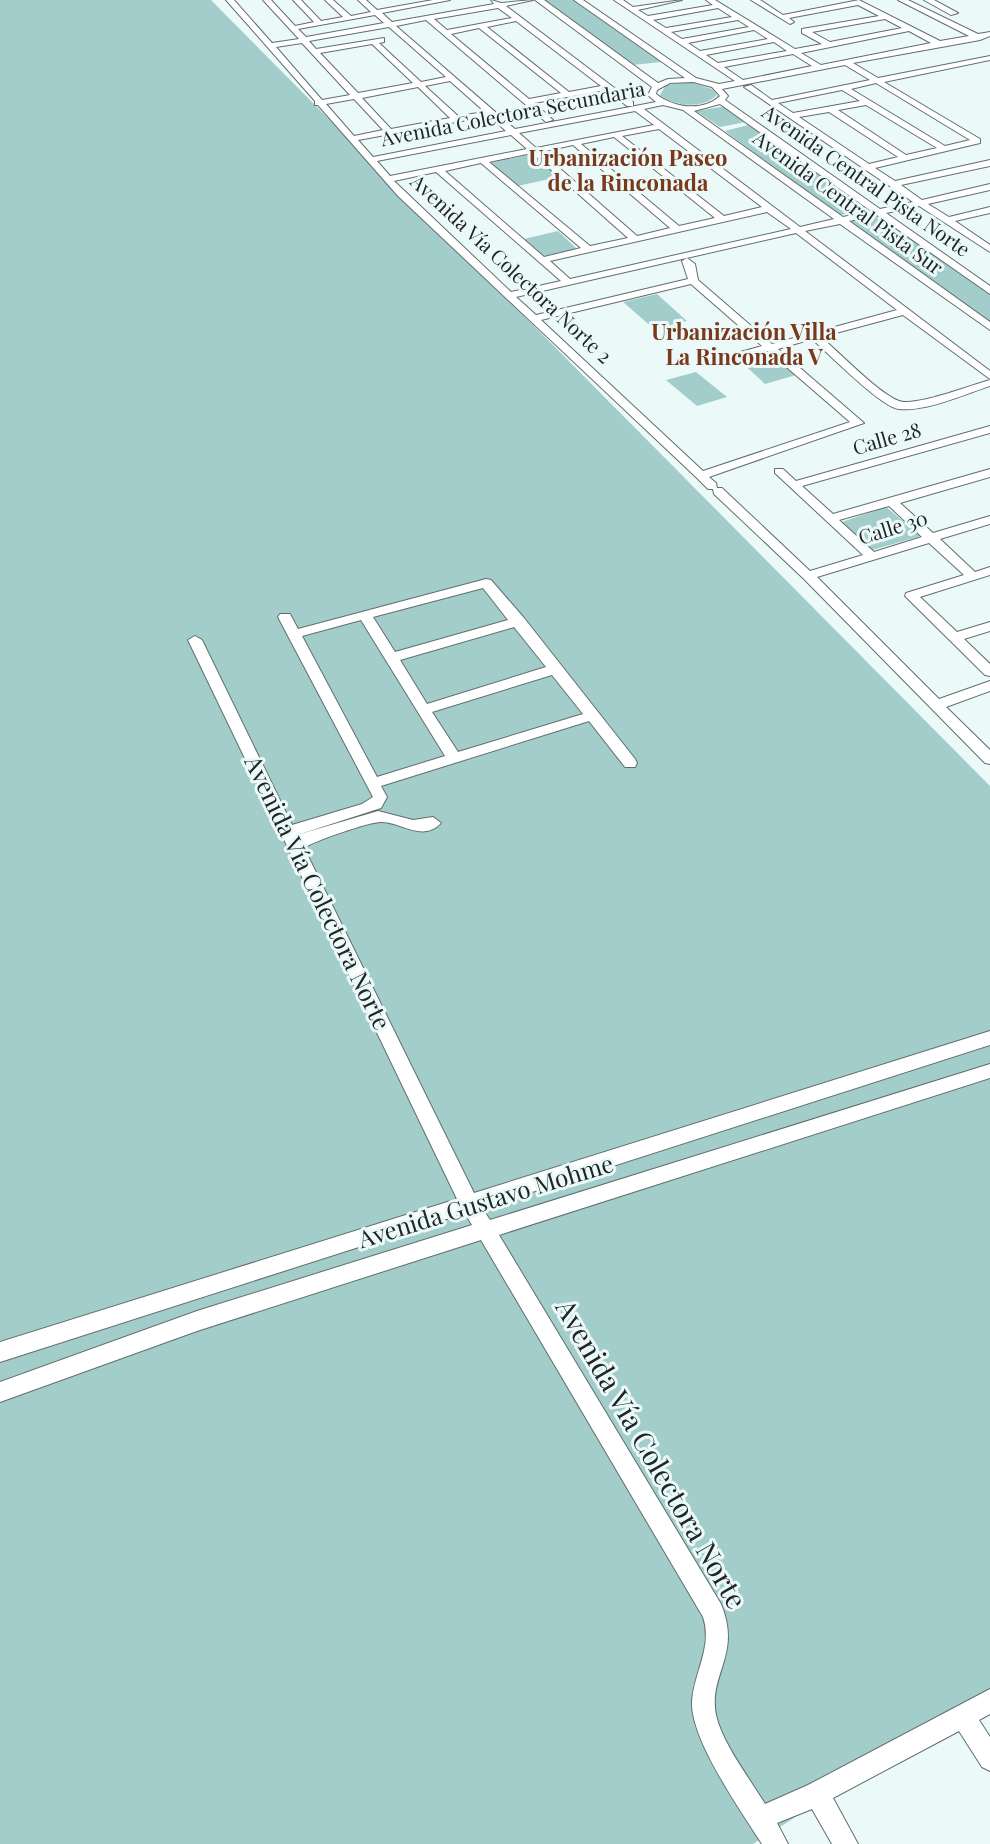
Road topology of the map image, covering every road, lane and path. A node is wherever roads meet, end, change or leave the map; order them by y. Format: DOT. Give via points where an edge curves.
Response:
graph roads {
  1 [pos="230,0"];
  2 [pos="267,0"];
  3 [pos="297,0"];
  4 [pos="329,0"];
  5 [pos="362,0"];
  6 [pos="446,0"];
  7 [pos="529,0"];
  8 [pos="539,0"];
  9 [pos="578,0"];
  10 [pos="618,0"];
  11 [pos="678,0"];
  12 [pos="710,0"];
  13 [pos="902,0"];
  14 [pos="928,0"];
  15 [pos="758,2"];
  16 [pos="774,2"];
  17 [pos="856,2"];
  18 [pos="408,3"];
  19 [pos="496,3"];
  20 [pos="719,6"];
  21 [pos="631,9"];
  22 [pos="376,13"];
  23 [pos="783,17"];
  24 [pos="885,17"];
  25 [pos="349,18"];
  26 [pos="428,18"];
  27 [pos="738,18"];
  28 [pos="517,19"];
  29 [pos="646,19"];
  30 [pos="319,23"];
  31 [pos="389,25"];
  32 [pos="481,26"];
  33 [pos="294,28"];
  34 [pos="755,28"];
  35 [pos="910,29"];
  36 [pos="664,31"];
  37 [pos="805,31"];
  38 [pos="444,33"];
  39 [pos="402,36"];
  40 [pos="986,38"];
  41 [pos="306,40"];
  42 [pos="774,40"];
  43 [pos="373,41"];
  44 [pos="681,42"];
  45 [pos="939,44"];
  46 [pos="829,45"];
  47 [pos="270,46"];
  48 [pos="316,51"];
  49 [pos="793,52"];
  50 [pos="698,54"];
  51 [pos="990,58"];
  52 [pos="980,60"];
  53 [pos="668,62"];
  54 [pos="656,64"];
  55 [pos="849,64"];
  56 [pos="645,66"];
  57 [pos="716,66"];
  58 [pos="990,66"];
  59 [pos="819,67"];
  60 [pos="634,68"];
  61 [pos="450,79"];
  62 [pos="693,80"];
  63 [pos="877,81"];
  64 [pos="419,84"];
  65 [pos="745,84"];
  66 [pos="656,86"];
  67 [pos="608,87"];
  68 [pos="844,88"];
  69 [pos="721,93"];
  70 [pos="568,95"];
  71 [pos="356,96"];
  72 [pos="659,101"];
  73 [pos="527,102"];
  74 [pos="772,102"];
  75 [pos="867,102"];
  76 [pos="318,103"];
  77 [pos="633,106"];
  78 [pos="685,108"];
  79 [pos="831,109"];
  80 [pos="490,113"];
  81 [pos="793,116"];
  82 [pos="456,119"];
  83 [pos="549,120"];
  84 [pos="754,123"];
  85 [pos="659,126"];
  86 [pos="511,130"];
  87 [pos="717,130"];
  88 [pos="389,132"];
  89 [pos="616,135"];
  90 [pos="350,139"];
  91 [pos="575,143"];
  92 [pos="946,150"];
  93 [pos="535,151"];
  94 [pos="367,158"];
  95 [pos="906,159"];
  96 [pos="483,161"];
  97 [pos="990,163"];
  98 [pos="868,167"];
  99 [pos="439,170"];
  100 [pos="388,179"];
  101 [pos="894,184"];
  102 [pos="990,187"];
  103 [pos="921,202"];
  104 [pos="767,209"];
  105 [pos="990,210"];
  106 [pos="878,211"];
  107 [pos="722,219"];
  108 [pos="840,220"];
  109 [pos="948,220"];
  110 [pos="677,229"];
  111 [pos="794,229"];
  112 [pos="990,235"];
  113 [pos="634,238"];
  114 [pos="975,239"];
  115 [pos="588,249"];
  116 [pos="990,249"];
  117 [pos="542,260"];
  118 [pos="687,261"];
  119 [pos="693,281"];
  120 [pos="568,282"];
  121 [pos="990,291"];
  122 [pos="510,295"];
  123 [pos="903,312"];
  124 [pos="535,318"];
  125 [pos="990,327"];
  126 [pos="814,336"];
  127 [pos="771,348"];
  128 [pos="734,357"];
  129 [pos="990,376"];
  130 [pos="990,383"];
  131 [pos="990,429"];
  132 [pos="779,471"];
  133 [pos="990,473"];
  134 [pos="701,476"];
  135 [pos="794,485"];
  136 [pos="891,501"];
  137 [pos="830,519"];
  138 [pos="990,520"];
  139 [pos="931,538"];
  140 [pos="871,556"];
  141 [pos="990,571"];
  142 [pos="808,576"];
  143 [pos="972,576"];
  144 [pos="364,614"];
  145 [pos="285,617"];
  146 [pos="519,621"];
  147 [pos="990,626"];
  148 [pos="294,634"];
  149 [pos="954,638"];
  150 [pos="195,640"];
  151 [pos="391,658"];
  152 [pos="556,669"];
  153 [pos="990,672"];
  154 [pos="990,686"];
  155 [pos="937,705"];
  156 [pos="423,710"];
  157 [pos="591,716"];
  158 [pos="454,758"];
  159 [pos="990,759"];
  160 [pos="630,763"];
  161 [pos="373,783"];
  162 [pos="433,823"];
  163 [pos="286,829"];
  164 [pos="294,847"];
  165 [pos="990,1038"];
  166 [pos="990,1071"];
  167 [pos="465,1197"];
  168 [pos="485,1230"];
  169 [pos="0,1352"];
  170 [pos="0,1392"];
  171 [pos="990,1701"];
  172 [pos="964,1717"];
  173 [pos="990,1759"];
  174 [pos="817,1794"];
  175 [pos="761,1818"];
  176 [pos="776,1844"];
  177 [pos="846,1844"];
  1 -- 47 [label="street, Avenida Vía Colectora Norte 2"];
  2 -- 33 [label="street"];
  3 -- 30 [label="street"];
  4 -- 25 [label="street"];
  5 -- 22 [label="street"];
  6 -- 18 [label="street"];
  7 -- 19 [label="street"];
  8 -- 60 [label="street"];
  9 -- 53 [label="street"];
  10 -- 21 [label="street"];
  11 -- 21 [label="street"];
  12 -- 20 [label="street"];
  13 -- 40 [label="street"];
  14 -- 40 [label="street"];
  15 -- 16 [label="street"];
  15 -- 23 [label="street"];
  17 -- 23 [label="street"];
  17 -- 24 [label="street"];
  18 -- 22 [label="street"];
  19 -- 26 [label="street"];
  19 -- 28 [label="street"];
  20 -- 27 [label="street"];
  20 -- 29 [label="street"];
  21 -- 29 [label="street"];
  22 -- 25 [label="street"];
  22 -- 31 [label="street"];
  23 -- 37 [label="street"];
  24 -- 35 [label="street"];
  24 -- 37 [label="street"];
  25 -- 30 [label="street"];
  26 -- 31 [label="street"];
  26 -- 38 [label="street"];
  27 -- 34 [label="street"];
  27 -- 36 [label="street"];
  28 -- 32 [label="street"];
  28 -- 67 [label="street"];
  29 -- 36 [label="street"];
  30 -- 33 [label="street"];
  31 -- 39 [label="street"];
  31 -- 41 [label="street"];
  32 -- 38 [label="street"];
  32 -- 70 [label="street"];
  33 -- 41 [label="street"];
  34 -- 42 [label="street"];
  34 -- 44 [label="street"];
  35 -- 45 [label="street"];
  35 -- 46 [label="street"];
  36 -- 44 [label="street"];
  37 -- 46 [label="street"];
  38 -- 73 [label="street"];
  39 -- 43 [label="street"];
  39 -- 61 [label="street"];
  40 -- 45 [label="street"];
  40 -- 55 [label="street"];
  41 -- 47 [label="street"];
  41 -- 48 [label="street"];
  42 -- 49 [label="street"];
  42 -- 50 [label="street"];
  43 -- 48 [label="street"];
  43 -- 64 [label="street"];
  44 -- 50 [label="street"];
  45 -- 55 [label="street"];
  46 -- 49 [label="street"];
  47 -- 76 [label="street, Avenida Vía Colectora Norte 2"];
  48 -- 71 [label="street"];
  49 -- 57 [label="street"];
  49 -- 59 [label="street"];
  50 -- 57 [label="street"];
  51 -- 52 [label="street"];
  52 -- 58 [label="street"];
  52 -- 63 [label="street"];
  53 -- 54 [label="street"];
  53 -- 62 [label="street"];
  55 -- 59 [label="street"];
  55 -- 63 [label="street"];
  55 -- 65 [label="street"];
  56 -- 60 [label="street"];
  57 -- 65 [label="street"];
  59 -- 65 [label="street"];
  60 -- 66 [label="street"];
  61 -- 64 [label="street"];
  61 -- 80 [label="street"];
  62 -- 66 [label="street"];
  62 -- 69 [label="street"];
  63 -- 68 [label="street"];
  63 -- 92 [label="street" via="978,143"];
  64 -- 71 [label="street"];
  64 -- 82 [label="street"];
  65 -- 69 [label="street"];
  65 -- 74 [label="street"];
  66 -- 72 [label="street" via="652,92"];
  67 -- 70 [label="street"];
  67 -- 77 [label="street"];
  68 -- 74 [label="street"];
  68 -- 75 [label="street"];
  69 -- 78 [label="street" via="707,106"];
  69 -- 84 [label="street, Avenida Central Pista Norte"];
  70 -- 73 [label="street"];
  71 -- 76 [label="street"];
  71 -- 88 [label="street"];
  72 -- 77 [label="street, Avenida Colectora Secundaria"];
  72 -- 78 [label="street"];
  73 -- 83 [label="street"];
  74 -- 81 [label="street"];
  75 -- 79 [label="street"];
  75 -- 92 [label="street"];
  76 -- 90 [label="street, Avenida Vía Colectora Norte 2"];
  77 -- 83 [label="street, Avenida Colectora Secundaria"];
  77 -- 85 [label="street"];
  77 -- 86 [label="street, Avenida Colectora Secundaria"];
  78 -- 87 [label="street, Avenida Central Pista Sur"];
  79 -- 81 [label="street"];
  79 -- 95 [label="street"];
  80 -- 82 [label="street"];
  80 -- 86 [label="street"];
  81 -- 98 [label="street"];
  82 -- 88 [label="street"];
  83 -- 86 [label="street, Avenida Colectora Secundaria"];
  84 -- 87 [label="street"];
  84 -- 106 [label="street, Avenida Central Pista Norte"];
  85 -- 89 [label="street"];
  85 -- 104 [label="street"];
  86 -- 93 [label="street"];
  86 -- 94 [label="street, Avenida Colectora Secundaria"];
  87 -- 108 [label="street, Avenida Central Pista Sur"];
  88 -- 90 [label="street"];
  89 -- 91 [label="street"];
  89 -- 107 [label="street"];
  90 -- 94 [label="street, Avenida Vía Colectora Norte 2"];
  91 -- 93 [label="street"];
  91 -- 110 [label="street"];
  92 -- 95 [label="street"];
  93 -- 96 [label="street"];
  93 -- 113 [label="street"];
  94 -- 100 [label="street, Avenida Vía Colectora Norte 2"];
  95 -- 98 [label="street"];
  96 -- 99 [label="street"];
  96 -- 115 [label="street"];
  97 -- 101 [label="street"];
  98 -- 101 [label="street"];
  99 -- 100 [label="street"];
  99 -- 117 [label="street"];
  100 -- 122 [label="street, Avenida Vía Colectora Norte 2"];
  101 -- 103 [label="street"];
  102 -- 103 [label="street"];
  103 -- 106 [label="street"];
  103 -- 109 [label="street"];
  104 -- 107 [label="street"];
  104 -- 111 [label="street"];
  105 -- 109 [label="street"];
  106 -- 108 [label="street"];
  106 -- 121 [label="street, Avenida Central Pista Norte"];
  107 -- 110 [label="street"];
  108 -- 111 [label="street"];
  108 -- 125 [label="street, Avenida Central Pista Sur"];
  109 -- 114 [label="street"];
  110 -- 113 [label="street"];
  111 -- 120 [label="street"];
  111 -- 123 [label="street"];
  112 -- 114 [label="street"];
  113 -- 115 [label="street"];
  114 -- 116 [label="street"];
  115 -- 117 [label="street"];
  117 -- 120 [label="street"];
  118 -- 119 [label="street"];
  119 -- 124 [label="street"];
  119 -- 127 [label="street"];
  120 -- 122 [label="street"];
  122 -- 124 [label="street, Avenida Vía Colectora Norte 2"];
  123 -- 126 [label="street"];
  123 -- 129 [label="street"];
  124 -- 134 [label="street, Avenida Vía Colectora Norte 2"];
  126 -- 127 [label="street"];
  126 -- 130 [label="street" via="899,406"];
  127 -- 128 [label="street"];
  127 -- 134 [label="street" via="858,423"];
  131 -- 135 [label="street, Calle 28"];
  132 -- 135 [label="street"];
  133 -- 136 [label="street"];
  134 -- 142 [label="street, Avenida Vía Colectora Norte 2"];
  135 -- 137 [label="street"];
  136 -- 137 [label="street"];
  136 -- 139 [label="street"];
  137 -- 140 [label="street"];
  138 -- 139 [label="street, Calle 30"];
  139 -- 140 [label="street, Calle 30"];
  139 -- 143 [label="street"];
  140 -- 142 [label="street, Calle 30"];
  141 -- 143 [label="street"];
  142 -- 155 [label="street, Avenida Vía Colectora Norte 2"];
  143 -- 149 [label="street" via="911,596"];
  144 -- 146 [label="street" via="483,582"];
  144 -- 148 [label="street"];
  144 -- 151 [label="street"];
  145 -- 148 [label="street"];
  146 -- 151 [label="street"];
  146 -- 152 [label="street"];
  147 -- 149 [label="street"];
  148 -- 161 [label="street"];
  149 -- 153 [label="street"];
  150 -- 163 [label="street, Avenida Vía Colectora Norte"];
  151 -- 156 [label="street"];
  152 -- 156 [label="street"];
  152 -- 157 [label="street"];
  154 -- 155 [label="street"];
  155 -- 159 [label="street, Avenida Vía Colectora Norte 2"];
  156 -- 158 [label="street"];
  157 -- 158 [label="street"];
  157 -- 160 [label="street"];
  158 -- 161 [label="street"];
  161 -- 163 [label="street" via="380,797 376,804"];
  162 -- 164 [label="street" via="410,828 378,816"];
  163 -- 164 [label="street, Avenida Vía Colectora Norte"];
  164 -- 167 [label="street, Avenida Vía Colectora Norte"];
  165 -- 167 [label="street, Avenida Gustavo Mohme"];
  166 -- 168 [label="street, Avenida Gustavo Mohme"];
  167 -- 168 [label="street, Avenida Vía Colectora Norte"];
  167 -- 169 [label="street, Avenida Gustavo Mohme"];
  168 -- 170 [label="street, Avenida Gustavo Mohme" via="197,1321"];
  168 -- 175 [label="street, Avenida Vía Colectora Norte" via="718,1623 720,1646 704,1710 707,1724"];
  171 -- 172 [label="street"];
  172 -- 173 [label="street"];
  172 -- 174 [label="street"];
  174 -- 175 [label="street"];
  174 -- 177 [label="street"];
  175 -- 176 [label="street, Avenida Vía Colectora Norte"];
}
